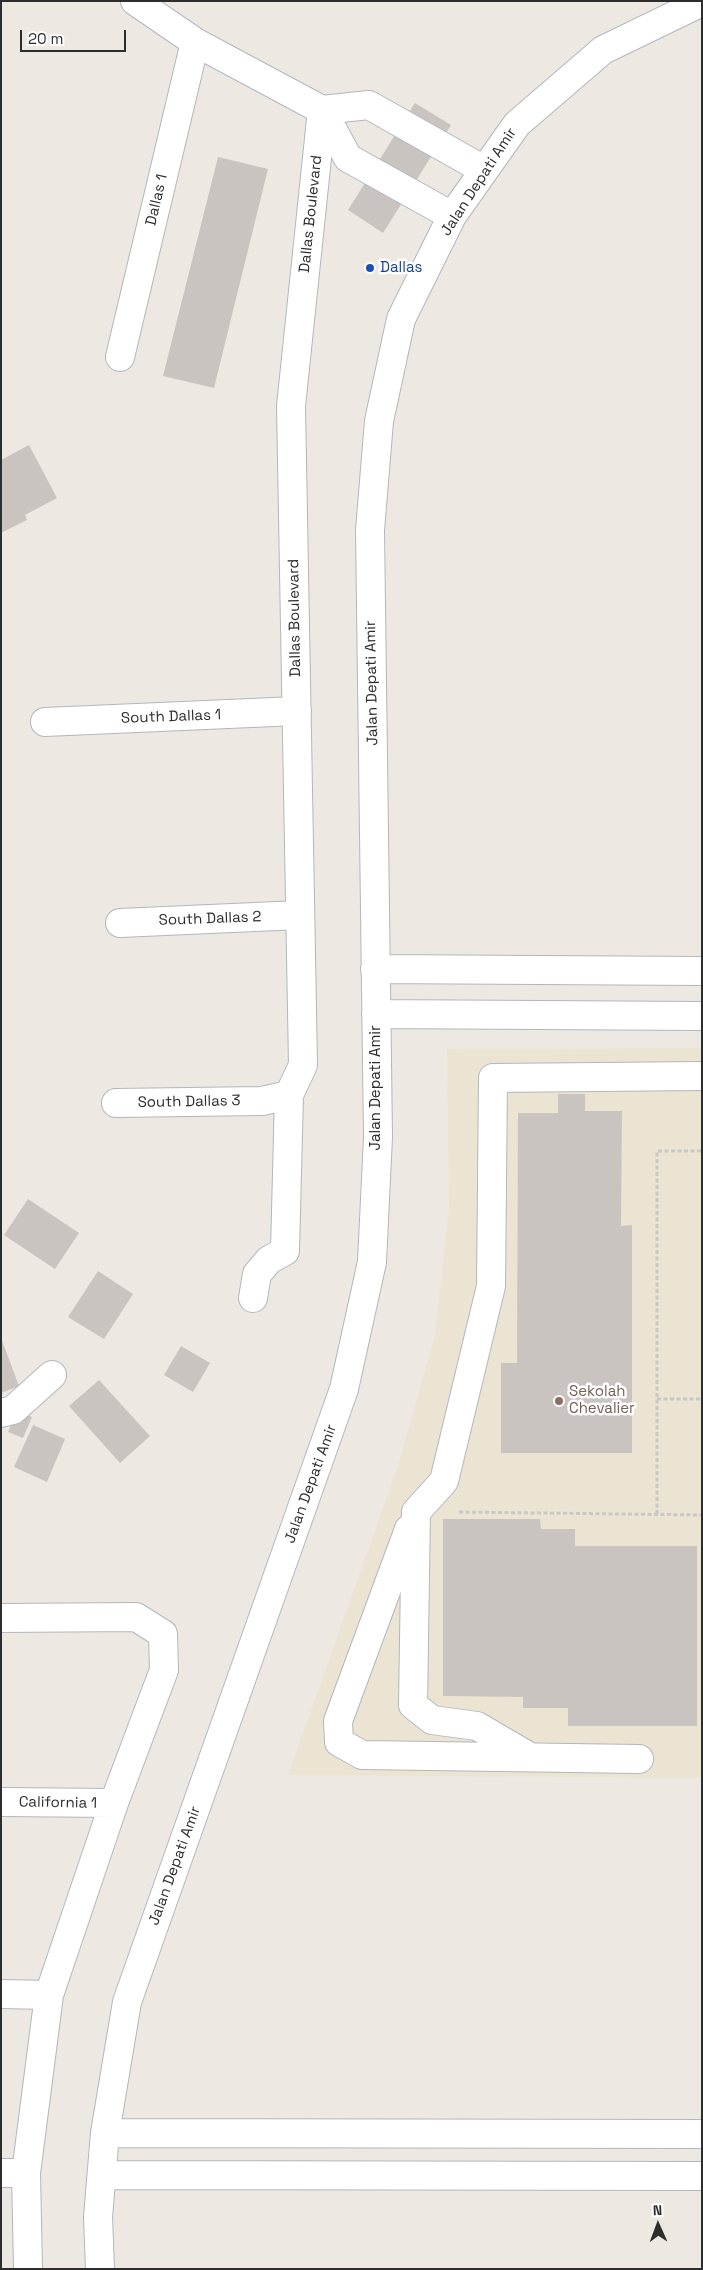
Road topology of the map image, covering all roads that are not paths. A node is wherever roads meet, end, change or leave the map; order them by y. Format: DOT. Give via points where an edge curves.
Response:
graph roads {
  1 [pos="135,1"];
  2 [pos="702,2"];
  3 [pos="195,42"];
  4 [pos="322,110"];
  5 [pos="484,170"];
  6 [pos="452,216"];
  7 [pos="120,357"];
  8 [pos="297,711"];
  9 [pos="45,722"];
  10 [pos="300,915"];
  11 [pos="120,923"];
  12 [pos="375,969"];
  13 [pos="702,971"];
  14 [pos="376,1014"];
  15 [pos="702,1016"];
  16 [pos="702,1076"];
  17 [pos="289,1095"];
  18 [pos="116,1102"];
  19 [pos="253,1298"];
  20 [pos="52,1375"];
  21 [pos="1,1413"];
  22 [pos="416,1512"];
  23 [pos="1,1618"];
  24 [pos="530,1757"];
  25 [pos="640,1759"];
  26 [pos="1,1802"];
  27 [pos="114,1803"];
  28 [pos="1,1994"];
  29 [pos="49,1995"];
  30 [pos="105,2133"];
  31 [pos="702,2134"];
  32 [pos="13,2173"];
  33 [pos="102,2175"];
  34 [pos="702,2176"];
  35 [pos="28,2269"];
  36 [pos="100,2269"];
  1 -- 3 [label="street"];
  2 -- 5 [label="street, Jalan Depati Amir" via="603,50 517,124"];
  3 -- 4 [label="street"];
  3 -- 7 [label="street, Dallas 1"];
  4 -- 5 [label="street" via="369,105"];
  4 -- 6 [label="street" via="348,158"];
  4 -- 8 [label="street, Dallas Boulevard" via="291,406"];
  5 -- 6 [label="street, Jalan Depati Amir"];
  6 -- 12 [label="street, Jalan Depati Amir" via="401,319 379,421 370,530"];
  8 -- 9 [label="street, South Dallas 1"];
  8 -- 10 [label="street, Dallas Boulevard"];
  10 -- 11 [label="street, South Dallas 2"];
  10 -- 17 [label="street, Dallas Boulevard" via="302,1065"];
  12 -- 13 [label="street"];
  12 -- 14 [label="street, Jalan Depati Amir"];
  14 -- 15 [label="street"];
  14 -- 30 [label="street, Jalan Depati Amir" via="378,1137 372,1262 344,1389 127,2002"];
  16 -- 22 [label="street" via="493,1078 491,1286 444,1481"];
  17 -- 18 [label="street, South Dallas 3" via="262,1101"];
  17 -- 19 [label="street" via="285,1251 269,1260 257,1274"];
  20 -- 21 [label="street" via="13,1410"];
  22 -- 24 [label="street" via="413,1705 432,1720 477,1726"];
  22 -- 24 [label="street" via="338,1721 339,1742 362,1755"];
  23 -- 27 [label="street" via="136,1617 163,1634 164,1670"];
  24 -- 25 [label="street"];
  26 -- 27 [label="street, California 1"];
  27 -- 29 [label="street"];
  28 -- 29 [label="street"];
  29 -- 32 [label="street"];
  30 -- 31 [label="street"];
  30 -- 33 [label="street, Jalan Depati Amir"];
  32 -- 35 [label="street"];
  33 -- 34 [label="street"];
  33 -- 36 [label="street, Jalan Depati Amir" via="98,2217"];
}
